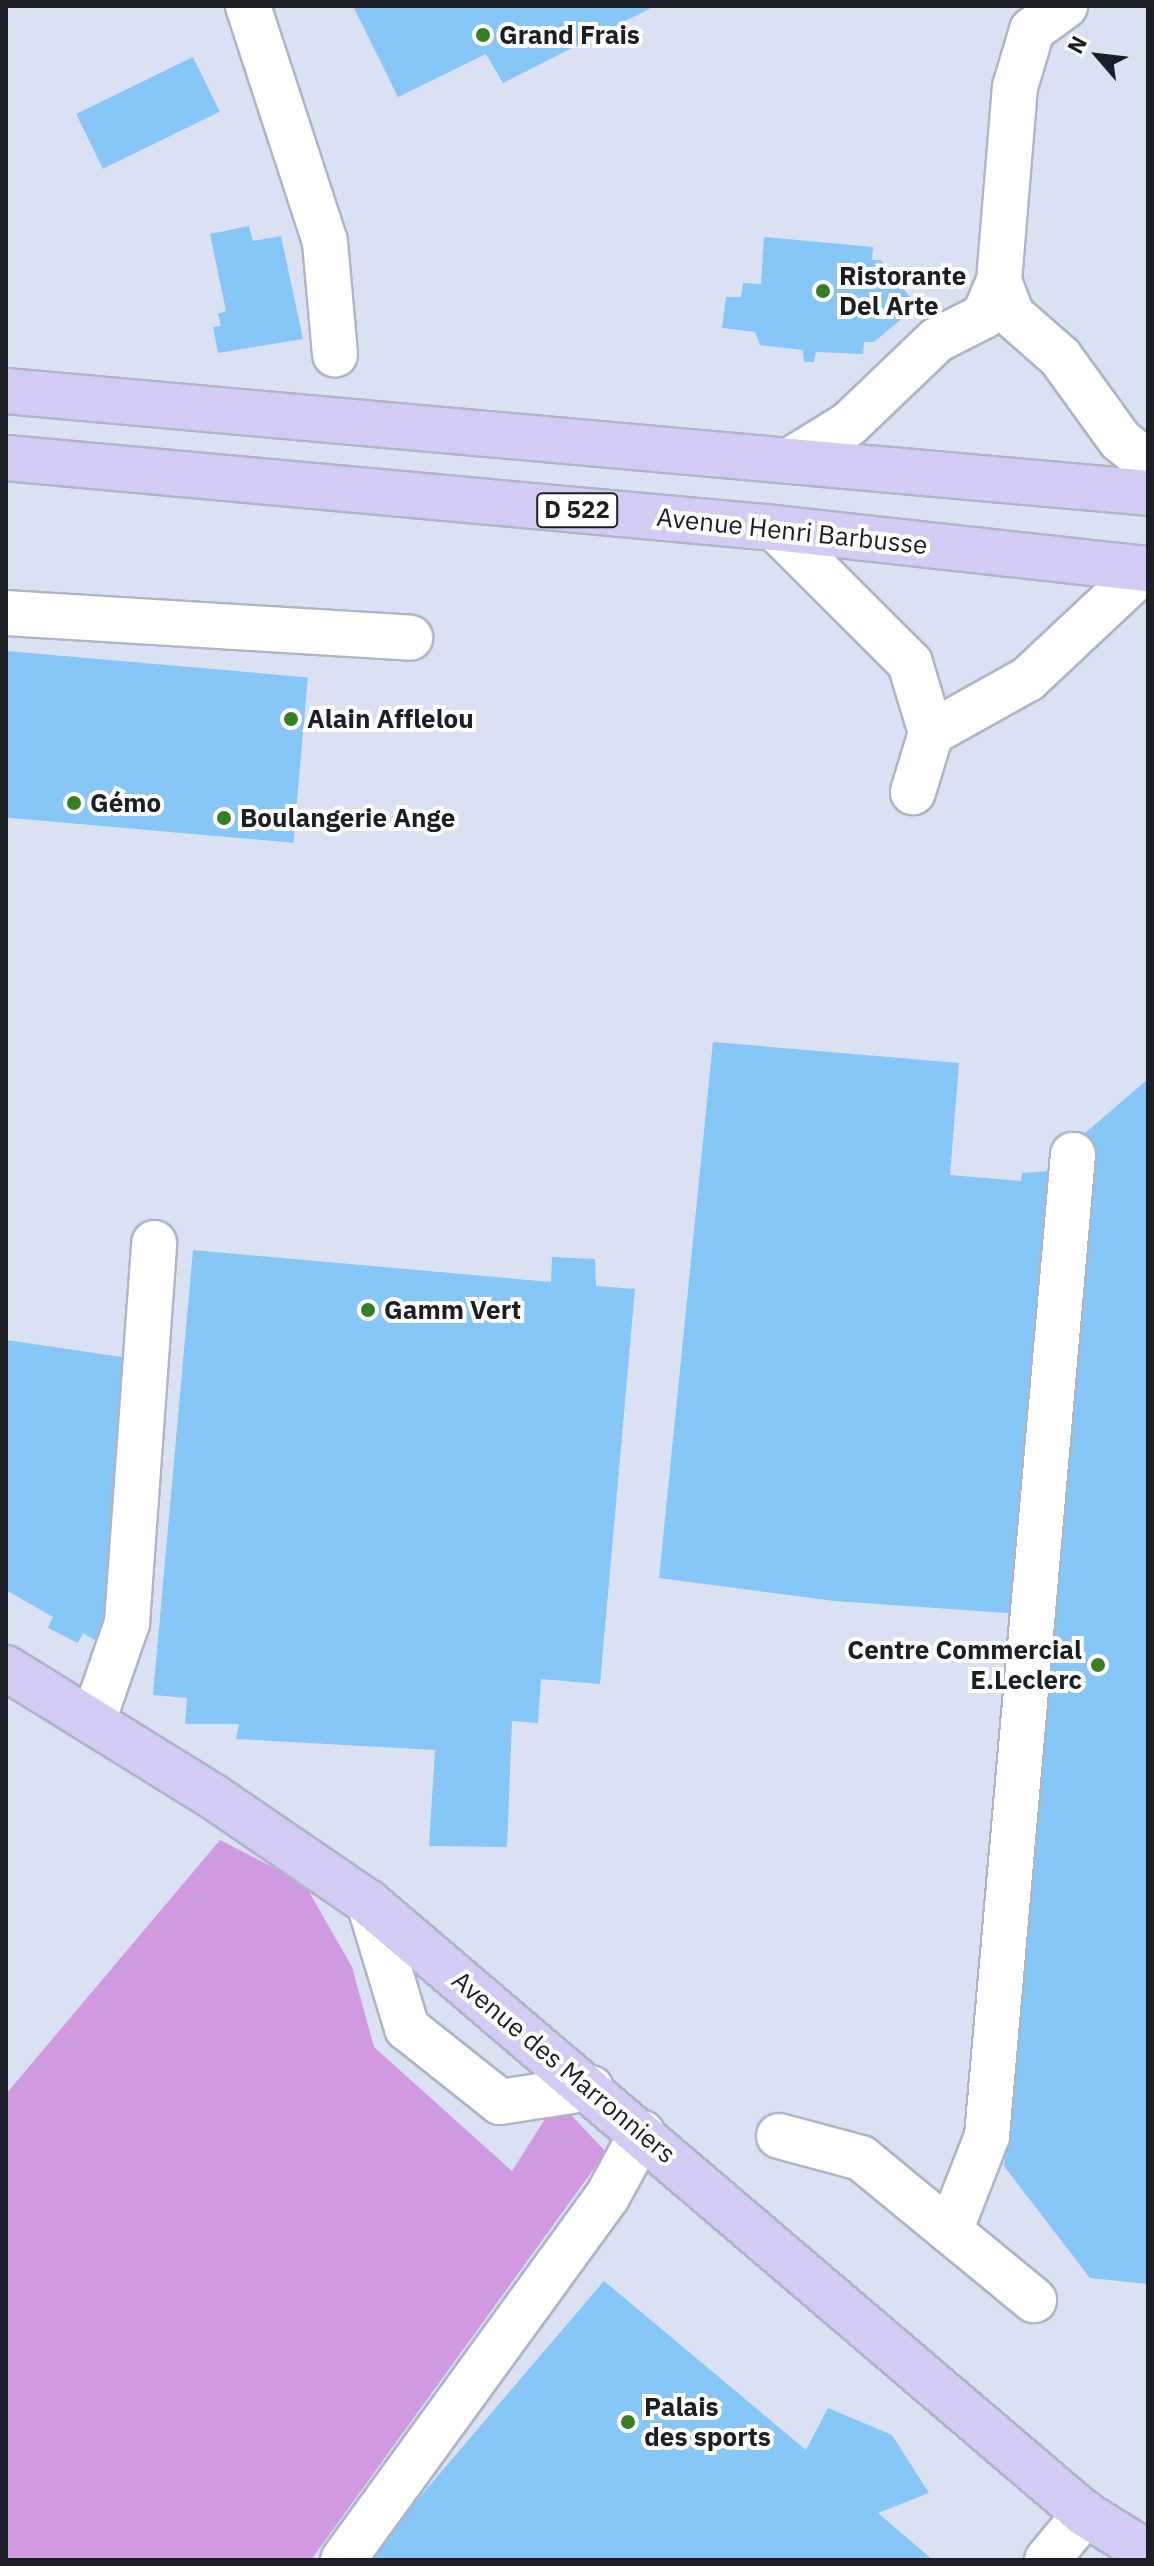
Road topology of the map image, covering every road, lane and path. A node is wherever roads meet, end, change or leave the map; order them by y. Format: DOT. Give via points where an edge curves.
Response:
graph roads {
  1 [pos="248,6"];
  2 [pos="1065,6"];
  3 [pos="999,281"];
  4 [pos="335,355"];
  5 [pos="6,391"];
  6 [pos="6,458"];
  7 [pos="789,461"];
  8 [pos="1148,463"];
  9 [pos="1148,493"];
  10 [pos="775,528"];
  11 [pos="1146,569"];
  12 [pos="6,613"];
  13 [pos="410,638"];
  14 [pos="931,733"];
  15 [pos="913,792"];
  16 [pos="1073,1155"];
  17 [pos="154,1243"];
  18 [pos="6,1668"];
  19 [pos="93,1721"];
  20 [pos="369,1903"];
  21 [pos="591,2088"];
  22 [pos="642,2133"];
  23 [pos="779,2136"];
  24 [pos="950,2231"];
  25 [pos="1034,2300"];
  26 [pos="1085,2514"];
  27 [pos="1148,2553"];
  28 [pos="343,2560"];
  29 [pos="1047,2560"];
  30 [pos="1113,2560"];
  1 -- 4 [label="street" via="325,242"];
  2 -- 3 [label="street" via="1032,30 1015,87"];
  3 -- 7 [label="street" via="984,316 937,340 849,424"];
  3 -- 8 [label="street" via="1012,315 1060,357 1120,440"];
  5 -- 7 [label="main road"];
  6 -- 10 [label="main road, Avenue Henri Barbusse / D 522"];
  7 -- 9 [label="main road"];
  10 -- 11 [label="main road, Avenue Henri Barbusse / D 522"];
  10 -- 14 [label="street" via="910,663"];
  11 -- 14 [label="street" via="1028,679"];
  12 -- 13 [label="street"];
  14 -- 15 [label="street"];
  16 -- 24 [label="street" via="987,2136"];
  17 -- 19 [label="street" via="127,1623"];
  18 -- 19 [label="main road, Avenue des Marronniers"];
  19 -- 20 [label="main road, Avenue des Marronniers"];
  20 -- 21 [label="main road, Avenue des Marronniers"];
  20 -- 21 [label="street" via="407,2028 500,2102"];
  21 -- 22 [label="main road, Avenue des Marronniers"];
  22 -- 26 [label="main road, Avenue des Marronniers"];
  22 -- 28 [label="street" via="607,2197"];
  23 -- 24 [label="street" via="861,2158"];
  24 -- 25 [label="street"];
  26 -- 27 [label="main road, Avenue des Marronniers"];
  26 -- 29 [label="street"];
  26 -- 30 [label="main road, Avenue des Marronniers"];
}
